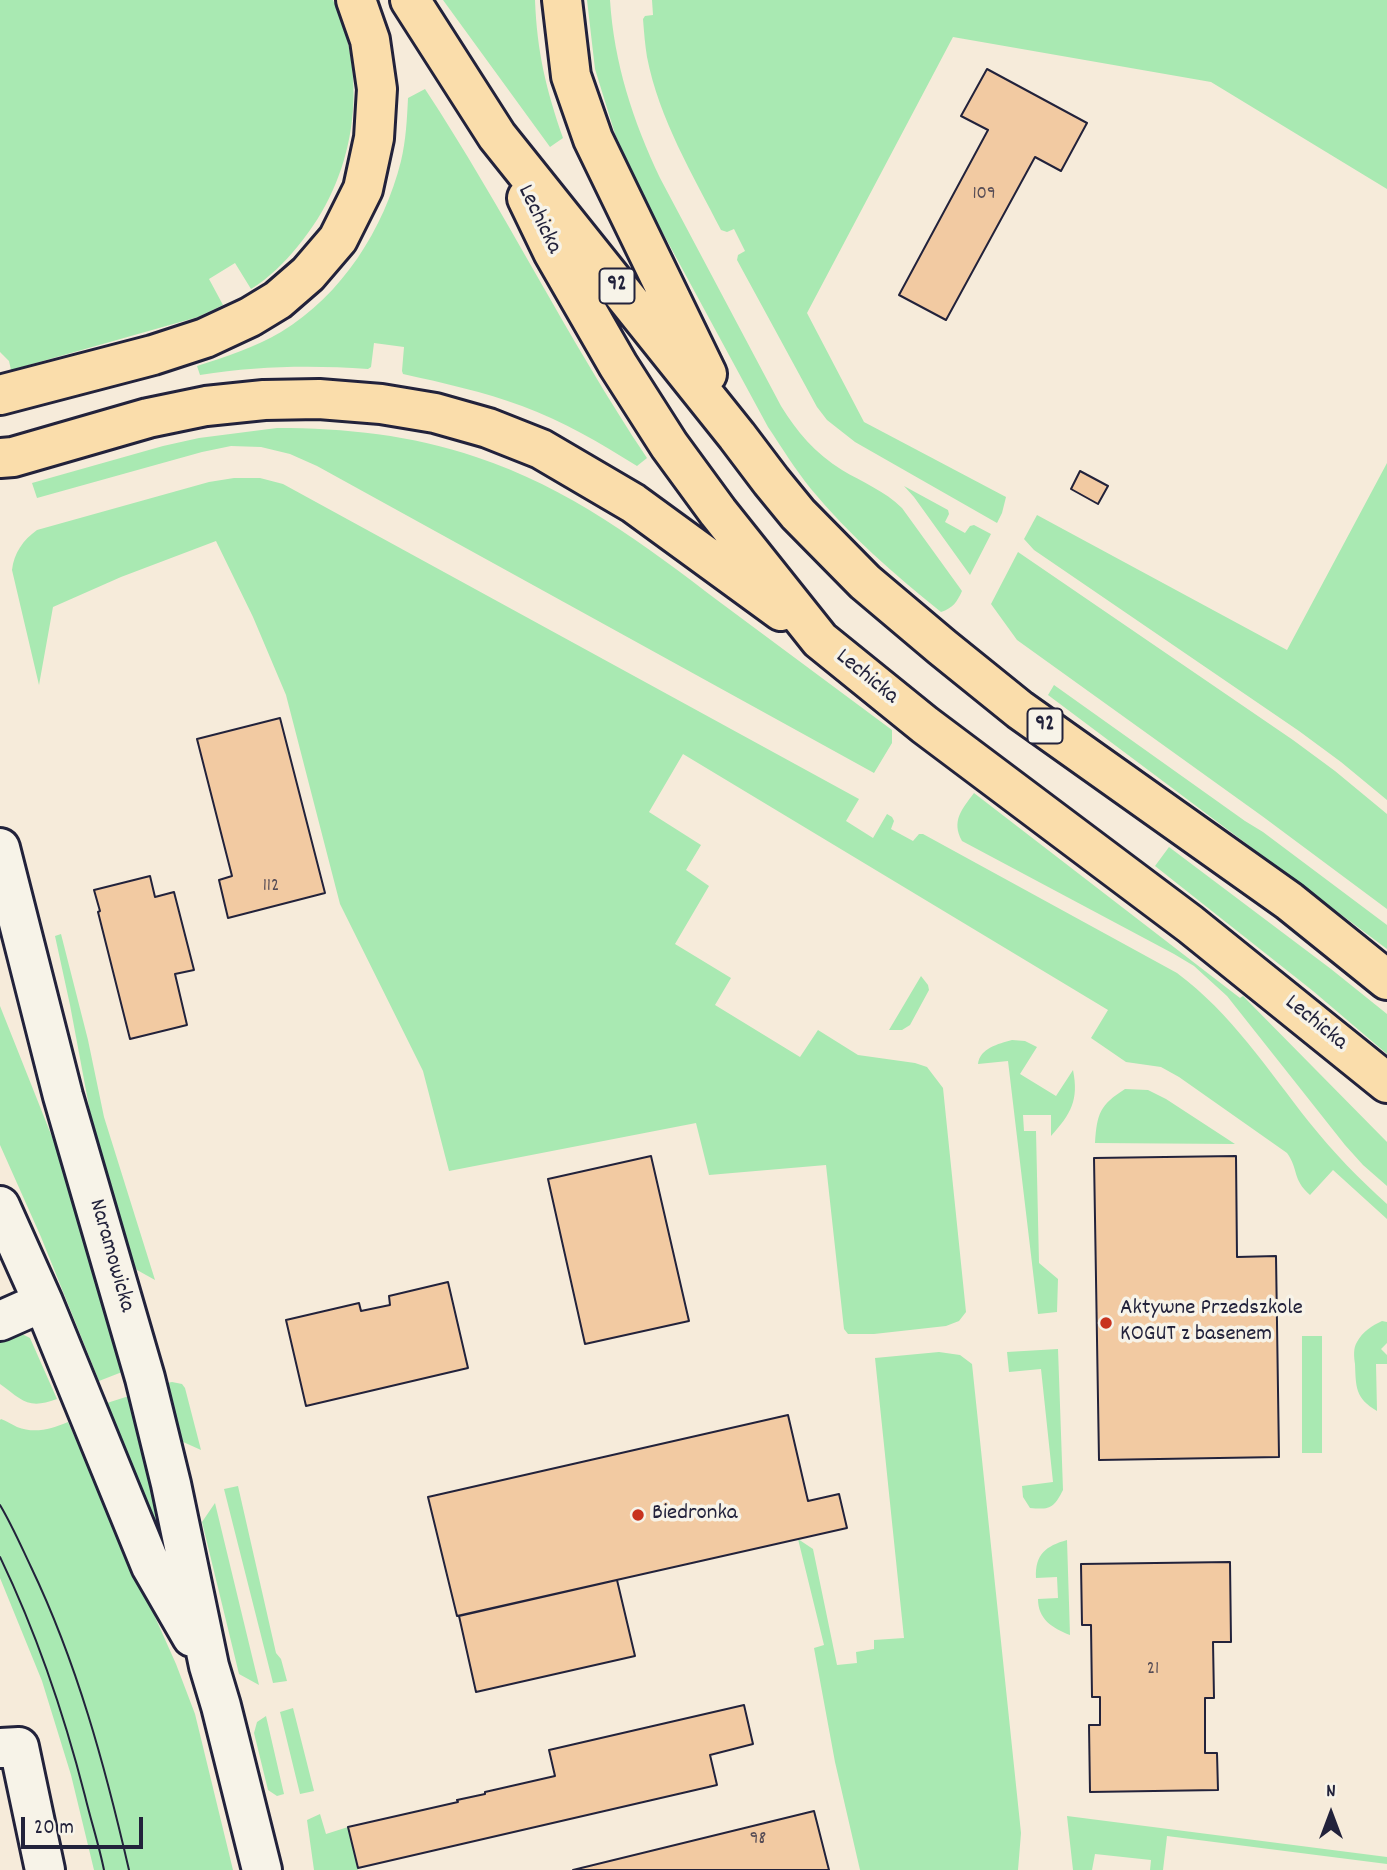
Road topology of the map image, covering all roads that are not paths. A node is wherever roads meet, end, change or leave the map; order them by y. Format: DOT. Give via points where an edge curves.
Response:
graph roads {
  1 [pos="356,0"];
  2 [pos="410,0"];
  3 [pos="562,0"];
  4 [pos="497,136"];
  5 [pos="0,395"];
  6 [pos="737,436"];
  7 [pos="0,458"];
  8 [pos="820,640"];
  9 [pos="0,848"];
  10 [pos="1387,980"];
  11 [pos="1387,1083"];
  12 [pos="0,1206"];
  13 [pos="43,1302"];
  14 [pos="0,1321"];
  15 [pos="209,1666"];
  16 [pos="0,1748"];
  17 [pos="45,1870"];
  18 [pos="262,1870"];
  1 -- 5 [label="main road" via="370,40 377,89 374,138 363,189 338,239 308,274 278,300 205,338"];
  2 -- 4 [label="main road, Lechicka / 92"];
  3 -- 6 [label="main road" via="571,76 593,139"];
  4 -- 6 [label="main road, Lechicka / 92"];
  4 -- 8 [label="main road, Lechicka / 92" via="553,252 662,434"];
  6 -- 10 [label="main road, Lechicka / 92" via="798,514 865,582 923,631 1020,710 1289,901"];
  7 -- 8 [label="main road" via="206,406 319,399 435,413 541,449 633,503"];
  8 -- 11 [label="main road, Lechicka / 92" via="1190,924"];
  9 -- 15 [label="street, Naramowicka" via="63,1096 145,1378"];
  12 -- 13 [label="street, Naramowicka"];
  13 -- 14 [label="street"];
  13 -- 15 [label="street, Naramowicka" via="151,1566"];
  15 -- 18 [label="street, Naramowicka"];
  16 -- 17 [label="street" via="19,1747"];
}
